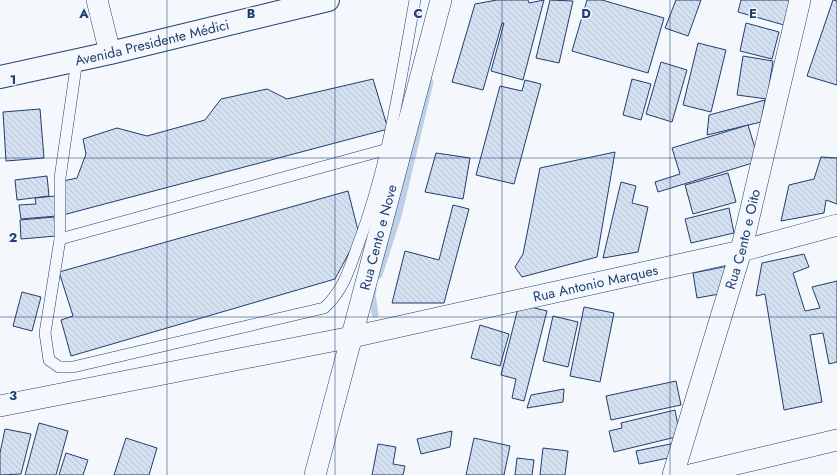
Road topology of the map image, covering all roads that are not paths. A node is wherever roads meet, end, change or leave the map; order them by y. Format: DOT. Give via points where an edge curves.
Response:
graph roads {
  1 [pos="97,0"];
  2 [pos="328,0"];
  3 [pos="415,0"];
  4 [pos="441,0"];
  5 [pos="800,0"];
  6 [pos="110,53"];
  7 [pos="77,60"];
  8 [pos="0,77"];
  9 [pos="388,149"];
  10 [pos="837,225"];
  11 [pos="60,239"];
  12 [pos="741,251"];
  13 [pos="352,337"];
  14 [pos="0,406"];
  15 [pos="837,440"];
  16 [pos="314,475"];
  17 [pos="673,475"];
  18 [pos="690,475"];
  1 -- 6 [label="street"];
  2 -- 6 [label="main road, Avenida Presidente Médici"];
  3 -- 9 [label="lane"];
  4 -- 13 [label="street, Rua Cento e Nove"];
  5 -- 12 [label="street, Rua Cento e Oito"];
  6 -- 7 [label="main road, Avenida Presidente Médici"];
  7 -- 8 [label="main road, Avenida Presidente Médici"];
  7 -- 11 [label="lane" via="60,178"];
  9 -- 11 [label="lane"];
  9 -- 11 [label="lane" via="365,225 346,276 336,297 324,308 73,367 59,367 49,360 45,333"];
  10 -- 12 [label="street, Rua Antonio Marques"];
  12 -- 13 [label="street, Rua Antonio Marques"];
  12 -- 17 [label="street, Rua Cento e Oito"];
  13 -- 14 [label="street, Rua Antonio Marques"];
  13 -- 16 [label="street, Rua Cento e Nove"];
  15 -- 18 [label="street"];
}
